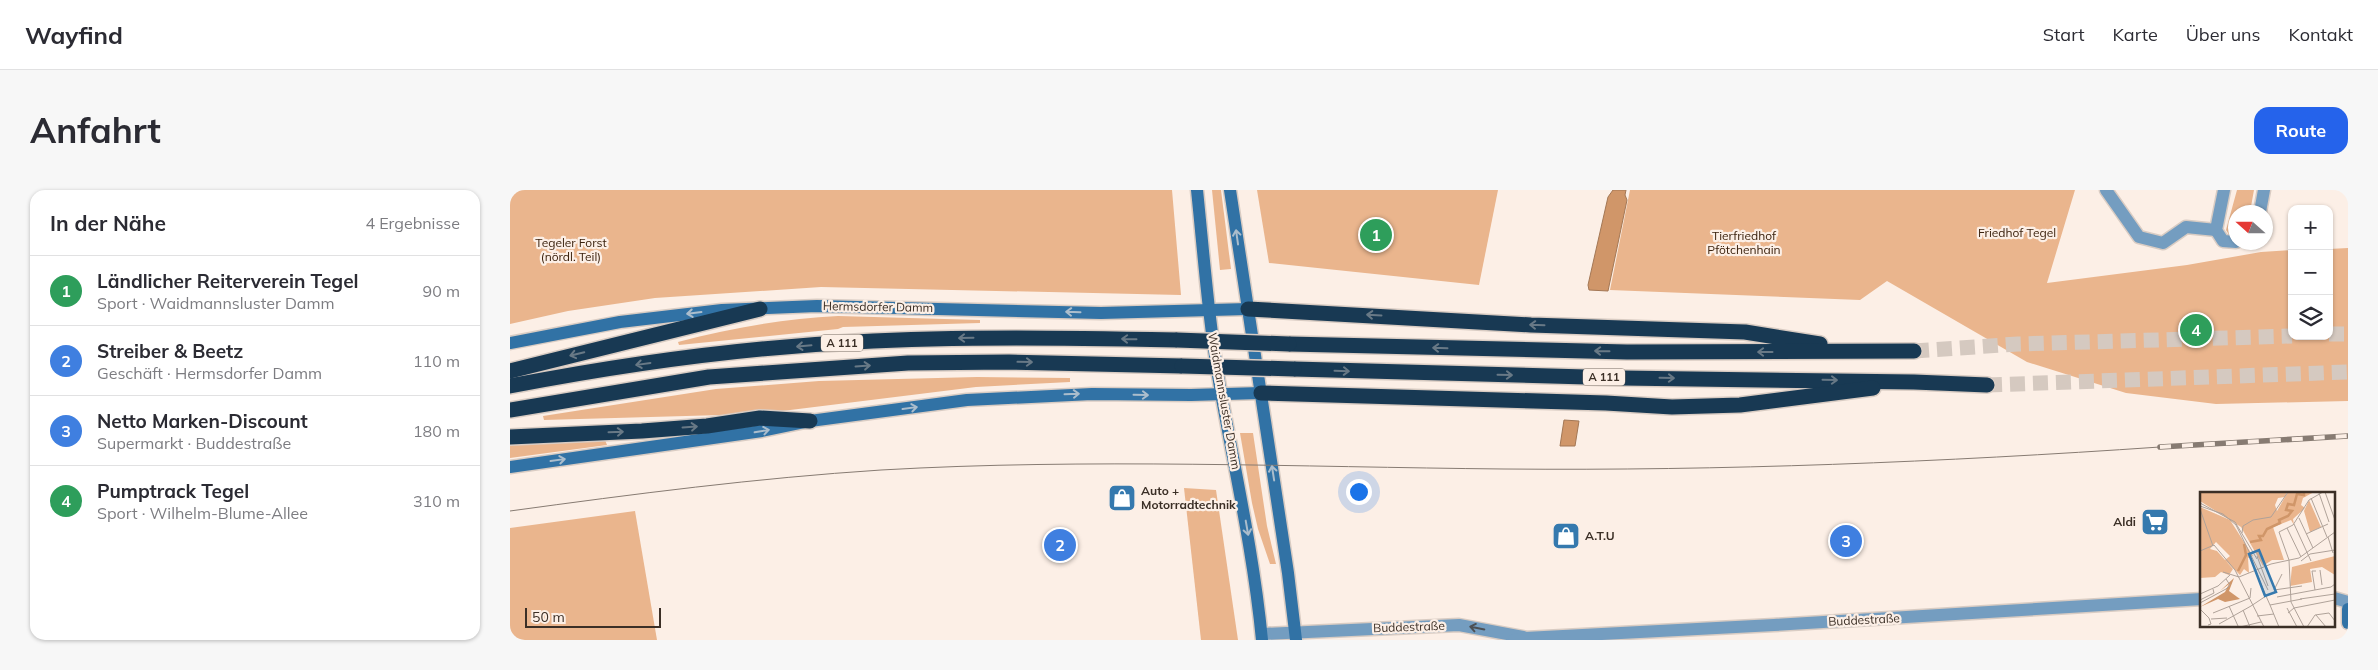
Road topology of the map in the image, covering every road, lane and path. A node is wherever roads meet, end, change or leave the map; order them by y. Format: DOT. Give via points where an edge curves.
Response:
graph roads {
  1 [pos="1197,190"];
  2 [pos="1230,190"];
  3 [pos="2106,190"];
  4 [pos="2224,190"];
  5 [pos="2264,190"];
  6 [pos="2261,205"];
  7 [pos="2216,230"];
  8 [pos="2228,241"];
  9 [pos="760,309"];
  10 [pos="1248,309"];
  11 [pos="1209,310"];
  12 [pos="510,343"];
  13 [pos="1866,351"];
  14 [pos="1914,351"];
  15 [pos="510,371"];
  16 [pos="1914,382"];
  17 [pos="1987,385"];
  18 [pos="510,386"];
  19 [pos="1221,393"];
  20 [pos="1261,393"];
  21 [pos="510,410"];
  22 [pos="810,421"];
  23 [pos="510,437"];
  24 [pos="510,467"];
  25 [pos="2200,599"];
  26 [pos="2348,609"];
  27 [pos="2348,623"];
  28 [pos="1295,636"];
  29 [pos="1262,637"];
  30 [pos="1520,639"];
  1 -- 11 [label="main road, Waidmannsluster Damm"];
  10 -- 2 [label="main road, one-way"];
  3 -- 7 [label="street" via="2139,237 2163,243 2186,227"];
  4 -- 7 [label="street"];
  5 -- 6 [label="street"];
  7 -- 8 [label="street" via="2223,241"];
  11 -- 9 [label="main road, Hermsdorfer Damm, one-way" via="1101,313 817,306"];
  9 -- 12 [label="main road, Hermsdorfer Damm, one-way" via="722,310 620,322"];
  9 -- 15 [label="highway, one-way"];
  10 -- 11 [label="main road, Hermsdorfer Damm"];
  13 -- 10 [label="highway, one-way" via="1745,332 1531,325"];
  10 -- 20 [label="main road"];
  11 -- 19 [label="main road, Waidmannsluster Damm"];
  13 -- 14 [label="highway, A 111"];
  13 -- 18 [label="highway, A 111, one-way, bridge" via="1591,351 1011,337 854,342 716,353"];
  16 -- 17 [label="highway, A 111"];
  16 -- 20 [label="highway" via="1749,404 1672,407"];
  21 -- 16 [label="highway, A 111, one-way, bridge" via="709,377 898,364 1009,362"];
  19 -- 20 [label="main road"];
  22 -- 19 [label="main road, one-way" via="967,400 1092,394"];
  19 -- 29 [label="main road, Waidmannsluster Damm, one-way" via="1252,556"];
  28 -- 20 [label="main road, one-way"];
  23 -- 22 [label="highway, one-way" via="707,426 760,418"];
  24 -- 22 [label="main road, one-way" via="762,432"];
  25 -- 30 [label="street, Buddestraße"];
  26 -- 27 [label="main road"];
  28 -- 29 [label="street, Buddestraße"];
  30 -- 28 [label="street, Buddestraße, one-way" via="1459,625"];
}
